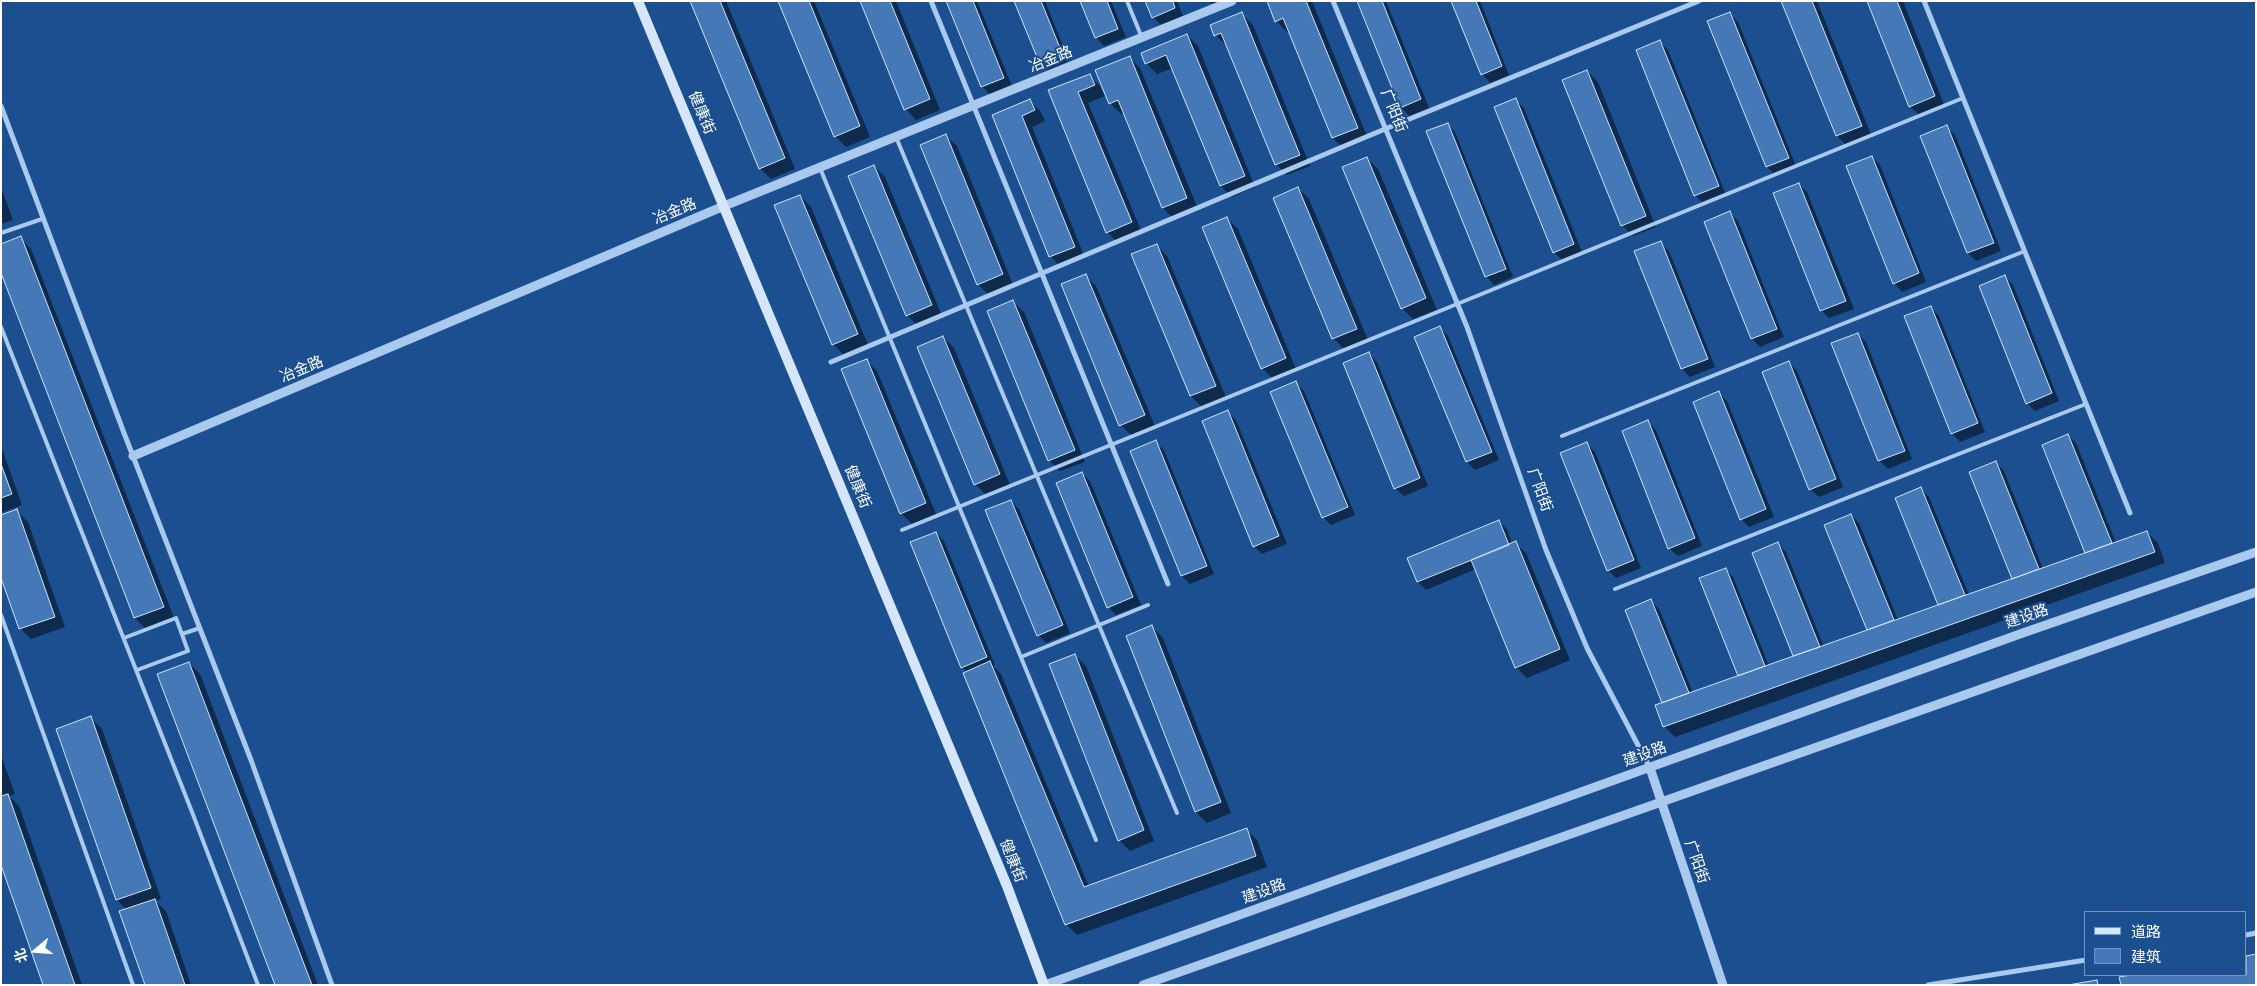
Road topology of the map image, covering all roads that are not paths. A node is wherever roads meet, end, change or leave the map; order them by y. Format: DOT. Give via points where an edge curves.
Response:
graph roads {
  1 [pos="638,1"];
  2 [pos="932,1"];
  3 [pos="1127,1"];
  4 [pos="1232,1"];
  5 [pos="1333,1"];
  6 [pos="1699,1"];
  7 [pos="1924,1"];
  8 [pos="1142,38"];
  9 [pos="1963,98"];
  10 [pos="1,106"];
  11 [pos="974,106"];
  12 [pos="1385,129"];
  13 [pos="896,137"];
  14 [pos="820,168"];
  15 [pos="724,206"];
  16 [pos="42,219"];
  17 [pos="1,233"];
  18 [pos="2025,251"];
  19 [pos="1042,274"];
  20 [pos="1457,303"];
  21 [pos="966,306"];
  22 [pos="1,327"];
  23 [pos="890,338"];
  24 [pos="831,362"];
  25 [pos="2086,404"];
  26 [pos="1562,436"];
  27 [pos="1112,444"];
  28 [pos="133,456"];
  29 [pos="1036,475"];
  30 [pos="959,506"];
  31 [pos="2130,513"];
  32 [pos="902,530"];
  33 [pos="2256,552"];
  34 [pos="1168,584"];
  35 [pos="1615,589"];
  36 [pos="2256,592"];
  37 [pos="1148,605"];
  38 [pos="1,615"];
  39 [pos="1099,625"];
  40 [pos="200,628"];
  41 [pos="182,634"];
  42 [pos="124,638"];
  43 [pos="1021,657"];
  44 [pos="137,670"];
  45 [pos="1650,768"];
  46 [pos="1661,802"];
  47 [pos="1177,813"];
  48 [pos="1096,840"];
  49 [pos="2084,960"];
  50 [pos="133,985"];
  51 [pos="258,985"];
  52 [pos="332,985"];
  53 [pos="1044,985"];
  54 [pos="1143,985"];
  55 [pos="1723,985"];
  56 [pos="1928,985"];
  1 -- 15 [label="main road, 健康街"];
  2 -- 11 [label="street"];
  3 -- 8 [label="lane"];
  4 -- 8 [label="street, 冶金路"];
  5 -- 12 [label="street, 广阳街"];
  6 -- 12 [label="street"];
  7 -- 9 [label="street"];
  8 -- 11 [label="street, 冶金路"];
  9 -- 18 [label="street"];
  9 -- 20 [label="lane"];
  10 -- 16 [label="street"];
  11 -- 13 [label="street, 冶金路"];
  11 -- 19 [label="street"];
  12 -- 19 [label="street"];
  12 -- 20 [label="street, 广阳街"];
  13 -- 14 [label="street, 冶金路"];
  13 -- 21 [label="lane"];
  14 -- 15 [label="street, 冶金路"];
  14 -- 23 [label="lane"];
  15 -- 28 [label="street, 冶金路"];
  15 -- 53 [label="main road, 健康街" via="1007,886"];
  16 -- 17 [label="lane"];
  16 -- 28 [label="street"];
  18 -- 25 [label="street"];
  18 -- 26 [label="lane"];
  19 -- 21 [label="street"];
  19 -- 27 [label="street"];
  20 -- 27 [label="lane"];
  20 -- 45 [label="street, 广阳街" via="1546,550 1587,648"];
  21 -- 23 [label="street"];
  21 -- 29 [label="lane"];
  22 -- 42 [label="lane"];
  23 -- 24 [label="street"];
  23 -- 30 [label="lane"];
  25 -- 31 [label="street"];
  25 -- 35 [label="lane"];
  27 -- 29 [label="lane"];
  27 -- 34 [label="street"];
  28 -- 40 [label="street"];
  29 -- 30 [label="lane"];
  29 -- 39 [label="lane"];
  30 -- 32 [label="lane"];
  30 -- 43 [label="lane"];
  33 -- 45 [label="street, 建设路"];
  36 -- 46 [label="street"];
  37 -- 39 [label="lane"];
  38 -- 50 [label="lane"];
  39 -- 43 [label="lane"];
  39 -- 47 [label="lane"];
  40 -- 41 [label="lane"];
  40 -- 52 [label="street"];
  41 -- 42 [label="lane" via="176,618"];
  41 -- 44 [label="lane" via="188,651"];
  42 -- 44 [label="lane"];
  43 -- 48 [label="lane"];
  44 -- 51 [label="lane"];
  45 -- 46 [label="street, 广阳街"];
  45 -- 53 [label="street, 建设路"];
  46 -- 54 [label="street"];
  46 -- 55 [label="street, 广阳街"];
  49 -- 56 [label="street"];
}
